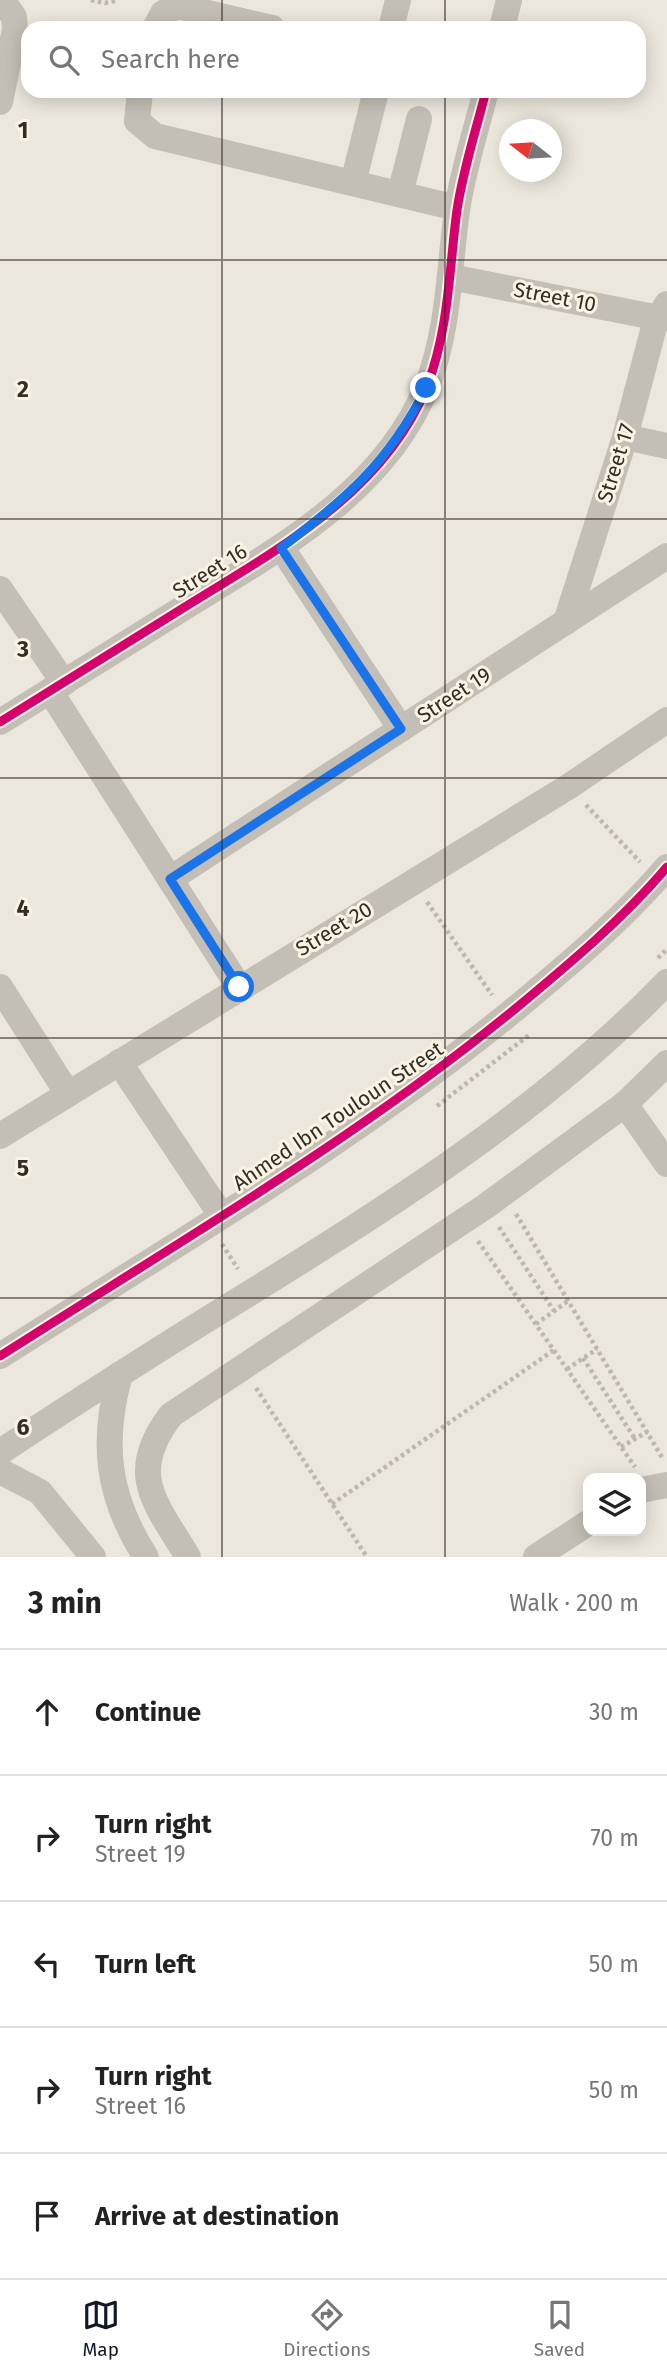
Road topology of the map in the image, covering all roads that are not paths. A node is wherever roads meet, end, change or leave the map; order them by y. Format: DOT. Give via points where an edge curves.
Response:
graph roads {
  1 [pos="2,0"];
  2 [pos="398,0"];
  3 [pos="509,0"];
  4 [pos="159,21"];
  5 [pos="242,21"];
  6 [pos="393,21"];
  7 [pos="504,21"];
  8 [pos="139,98"];
  9 [pos="374,98"];
  10 [pos="484,98"];
  11 [pos="0,102"];
  12 [pos="419,119"];
  13 [pos="353,183"];
  14 [pos="400,194"];
  15 [pos="457,208"];
  16 [pos="451,277"];
  17 [pos="663,311"];
  18 [pos="625,436"];
  19 [pos="667,446"];
  20 [pos="281,548"];
  21 [pos="667,556"];
  22 [pos="0,589"];
  23 [pos="566,622"];
  24 [pos="57,687"];
  25 [pos="667,720"];
  26 [pos="0,722"];
  27 [pos="401,729"];
  28 [pos="662,873"];
  29 [pos="170,879"];
  30 [pos="662,971"];
  31 [pos="239,987"];
  32 [pos="5,1005"];
  33 [pos="120,1062"];
  34 [pos="667,1063"];
  35 [pos="68,1094"];
  36 [pos="625,1104"];
  37 [pos="0,1136"];
  38 [pos="667,1164"];
  39 [pos="215,1219"];
  40 [pos="0,1356"];
  41 [pos="120,1374"];
  42 [pos="0,1452"];
  43 [pos="0,1471"];
  44 [pos="583,1526"];
  45 [pos="93,1557"];
  46 [pos="146,1557"];
  47 [pos="188,1557"];
  48 [pos="536,1557"];
  1 -- 11 [label="street" via="14,17 15,29"];
  2 -- 6 [label="street"];
  3 -- 7 [label="street"];
  4 -- 5 [label="street" via="163,13 178,6"];
  8 -- 13 [label="street" via="137,121 148,133"];
  9 -- 13 [label="street"];
  10 -- 15 [label="street, Street 16"];
  12 -- 14 [label="street"];
  13 -- 14 [label="street"];
  14 -- 15 [label="street"];
  15 -- 16 [label="street, Street 16"];
  16 -- 17 [label="street, Street 10"];
  16 -- 20 [label="street, Street 16" via="439,352 409,422 363,481"];
  17 -- 18 [label="street, Street 17"];
  18 -- 19 [label="street"];
  18 -- 23 [label="street, Street 17"];
  20 -- 24 [label="street, Street 16"];
  20 -- 27 [label="street"];
  21 -- 23 [label="street, Street 19"];
  22 -- 24 [label="street"];
  23 -- 27 [label="street, Street 19"];
  24 -- 26 [label="street, Street 16"];
  24 -- 29 [label="street"];
  25 -- 31 [label="street, Street 20" via="568,787"];
  27 -- 29 [label="street, Street 19"];
  28 -- 39 [label="street, Ahmed Ibn Touloun Street" via="558,974 444,1068"];
  29 -- 31 [label="street"];
  30 -- 41 [label="street" via="637,1013 530,1106 365,1221"];
  31 -- 33 [label="street, Street 20"];
  32 -- 35 [label="street"];
  33 -- 35 [label="street, Street 20"];
  33 -- 39 [label="street"];
  34 -- 36 [label="street"];
  35 -- 37 [label="street, Street 20"];
  36 -- 38 [label="street"];
  36 -- 47 [label="street" via="464,1220 171,1415 153,1439 146,1468 152,1497"];
  39 -- 40 [label="street, Ahmed Ibn Touloun Street"];
  41 -- 42 [label="street"];
  41 -- 46 [label="street" via="110,1410 108,1455 117,1499"];
  43 -- 45 [label="street" via="40,1492"];
  44 -- 48 [label="street"];
}
